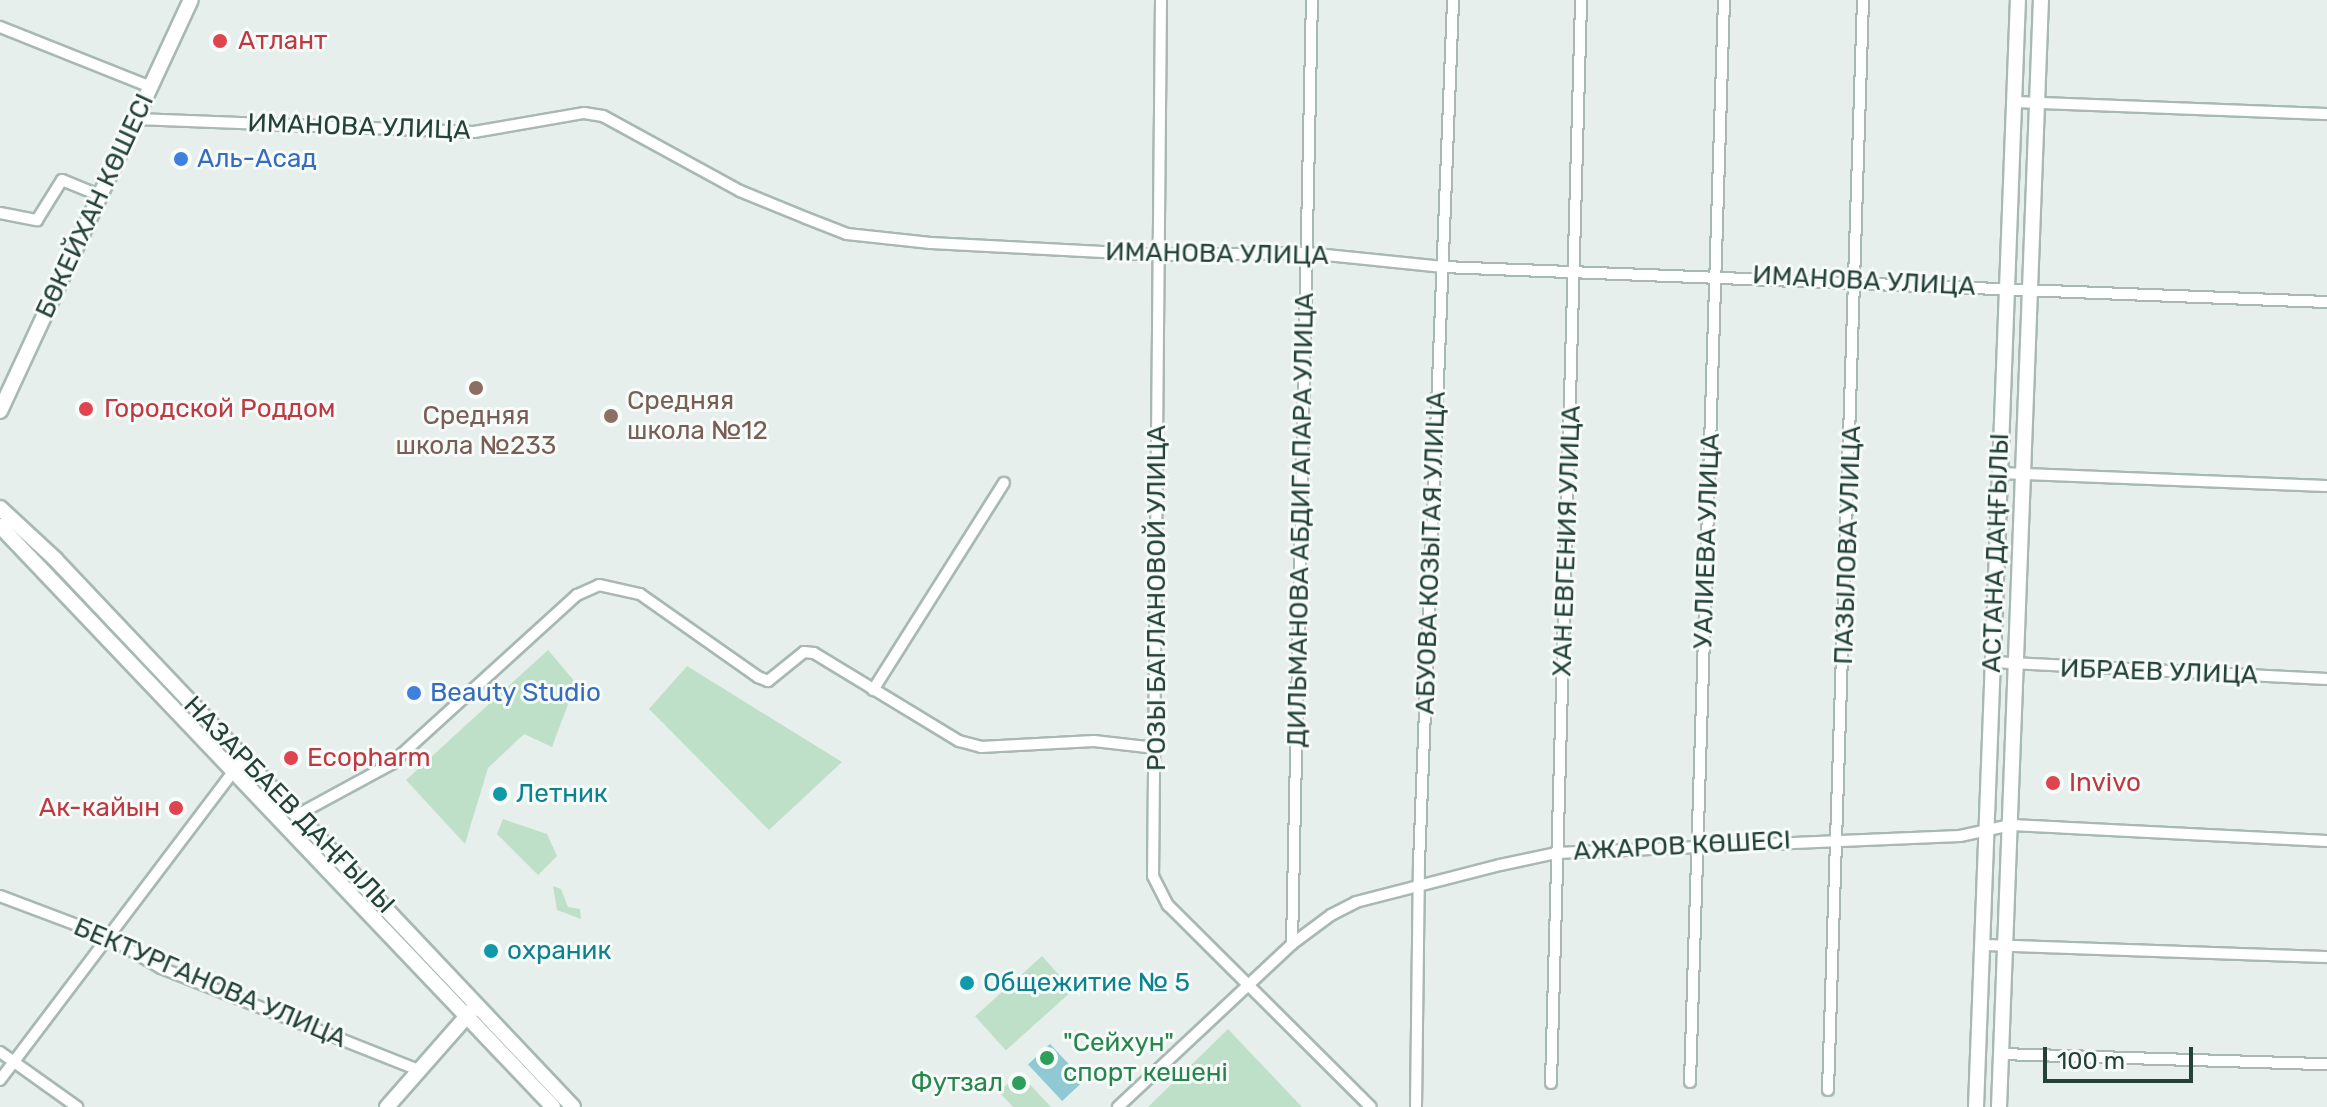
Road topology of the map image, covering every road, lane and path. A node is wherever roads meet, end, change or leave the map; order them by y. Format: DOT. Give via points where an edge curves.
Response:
graph roads {
  1 [pos="191,0"];
  2 [pos="1161,0"];
  3 [pos="1312,0"];
  4 [pos="1453,0"];
  5 [pos="1581,0"];
  6 [pos="1724,0"];
  7 [pos="1863,0"];
  8 [pos="2018,0"];
  9 [pos="2041,0"];
  10 [pos="0,27"];
  11 [pos="151,87"];
  12 [pos="2014,102"];
  13 [pos="2037,103"];
  14 [pos="2327,114"];
  15 [pos="136,119"];
  16 [pos="101,196"];
  17 [pos="0,213"];
  18 [pos="1307,253"];
  19 [pos="1160,255"];
  20 [pos="1443,267"];
  21 [pos="1576,271"];
  22 [pos="1718,275"];
  23 [pos="1855,280"];
  24 [pos="2005,288"];
  25 [pos="2029,291"];
  26 [pos="2327,302"];
  27 [pos="0,411"];
  28 [pos="1999,473"];
  29 [pos="2023,473"];
  30 [pos="1004,483"];
  31 [pos="2327,486"];
  32 [pos="0,508"];
  33 [pos="0,526"];
  34 [pos="1992,662"];
  35 [pos="2016,666"];
  36 [pos="2327,679"];
  37 [pos="873,690"];
  38 [pos="1156,748"];
  39 [pos="244,757"];
  40 [pos="232,770"];
  41 [pos="299,814"];
  42 [pos="2011,825"];
  43 [pos="1986,830"];
  44 [pos="1839,838"];
  45 [pos="2327,841"];
  46 [pos="1696,843"];
  47 [pos="1556,853"];
  48 [pos="1421,883"];
  49 [pos="0,896"];
  50 [pos="106,936"];
  51 [pos="1292,944"];
  52 [pos="2006,944"];
  53 [pos="1984,945"];
  54 [pos="2327,957"];
  55 [pos="1251,984"];
  56 [pos="472,1009"];
  57 [pos="0,1052"];
  58 [pos="2001,1054"];
  59 [pos="14,1062"];
  60 [pos="2327,1064"];
  61 [pos="419,1070"];
  62 [pos="0,1080"];
  63 [pos="1690,1082"];
  64 [pos="1551,1083"];
  65 [pos="1828,1090"];
  66 [pos="77,1107"];
  67 [pos="387,1107"];
  68 [pos="553,1107"];
  69 [pos="573,1107"];
  70 [pos="1118,1107"];
  71 [pos="1371,1107"];
  72 [pos="1416,1107"];
  73 [pos="1976,1107"];
  74 [pos="1999,1107"];
  1 -- 11 [label="street, БӨКЕЙХАН КӨШЕСІ"];
  2 -- 19 [label="street, РОЗЫ БАГЛАНОВОЙ УЛИЦА"];
  3 -- 18 [label="street, ДИЛЬМАНОВА АБДИГАПАРА УЛИЦА"];
  4 -- 20 [label="street, АБУОВА КОЗЫТАЯ УЛИЦА"];
  5 -- 21 [label="street, ХАН ЕВГЕНИЯ УЛИЦА"];
  6 -- 22 [label="street, УАЛИЕВА УЛИЦА"];
  7 -- 23 [label="street, ПАЗЫЛОВА УЛИЦА"];
  8 -- 12 [label="street, АСТАНА ДАҢҒЫЛЫ"];
  9 -- 13 [label="street, АСТАНА ДАҢҒЫЛЫ"];
  10 -- 11 [label="street"];
  11 -- 15 [label="street, БӨКЕЙХАН КӨШЕСІ"];
  12 -- 13 [label="street"];
  12 -- 24 [label="street, АСТАНА ДАҢҒЫЛЫ"];
  13 -- 14 [label="street"];
  13 -- 25 [label="street, АСТАНА ДАҢҒЫЛЫ"];
  15 -- 16 [label="street, БӨКЕЙХАН КӨШЕСІ"];
  15 -- 19 [label="street, ИМАНОВА УЛИЦА" via="474,132 584,113 603,116 740,191 847,234"];
  16 -- 17 [label="street" via="62,180 37,220"];
  16 -- 27 [label="street, БӨКЕЙХАН КӨШЕСІ"];
  18 -- 19 [label="street, ИМАНОВА УЛИЦА"];
  18 -- 20 [label="street, ИМАНОВА УЛИЦА"];
  18 -- 51 [label="street, ДИЛЬМАНОВА АБДИГАПАРА УЛИЦА"];
  19 -- 38 [label="street, РОЗЫ БАГЛАНОВОЙ УЛИЦА"];
  20 -- 21 [label="street, ИМАНОВА УЛИЦА"];
  20 -- 48 [label="street, АБУОВА КОЗЫТАЯ УЛИЦА"];
  21 -- 22 [label="street, ИМАНОВА УЛИЦА"];
  21 -- 47 [label="street, ХАН ЕВГЕНИЯ УЛИЦА"];
  22 -- 23 [label="street, ИМАНОВА УЛИЦА"];
  22 -- 46 [label="street, УАЛИЕВА УЛИЦА"];
  23 -- 24 [label="street, ИМАНОВА УЛИЦА"];
  23 -- 44 [label="street, ПАЗЫЛОВА УЛИЦА"];
  24 -- 25 [label="street, ИМАНОВА УЛИЦА"];
  24 -- 28 [label="street, АСТАНА ДАҢҒЫЛЫ"];
  25 -- 26 [label="street, ИМАНОВА УЛИЦА"];
  25 -- 29 [label="street, АСТАНА ДАҢҒЫЛЫ"];
  28 -- 29 [label="street"];
  28 -- 34 [label="street, АСТАНА ДАҢҒЫЛЫ"];
  29 -- 31 [label="street"];
  29 -- 35 [label="street, АСТАНА ДАҢҒЫЛЫ"];
  30 -- 37 [label="street"];
  32 -- 39 [label="street, НАЗАРБАЕВ ДАҢҒЫЛЫ"];
  33 -- 40 [label="street, НАЗАРБАЕВ ДАҢҒЫЛЫ"];
  34 -- 35 [label="street, ИБРАЕВ УЛИЦА"];
  34 -- 43 [label="street, АСТАНА ДАҢҒЫЛЫ"];
  35 -- 36 [label="street, ИБРАЕВ УЛИЦА"];
  35 -- 42 [label="street, АСТАНА ДАҢҒЫЛЫ"];
  37 -- 38 [label="street" via="959,741 981,747 1094,741"];
  37 -- 41 [label="street" via="804,652 768,681 640,594 599,585 577,595 391,764 365,783"];
  38 -- 55 [label="street, РОЗЫ БАГЛАНОВОЙ УЛИЦА" via="1153,876 1158,893"];
  39 -- 40 [label="street"];
  39 -- 41 [label="street, НАЗАРБАЕВ ДАҢҒЫЛЫ"];
  40 -- 50 [label="street"];
  40 -- 56 [label="street, НАЗАРБАЕВ ДАҢҒЫЛЫ"];
  41 -- 56 [label="street, НАЗАРБАЕВ ДАҢҒЫЛЫ"];
  42 -- 43 [label="street, АЖАРОВ КӨШЕСІ"];
  42 -- 45 [label="street, АЖАРОВ КӨШЕСІ"];
  42 -- 52 [label="street, АСТАНА ДАҢҒЫЛЫ"];
  43 -- 44 [label="street, АЖАРОВ КӨШЕСІ" via="1960,836"];
  43 -- 53 [label="street, АСТАНА ДАҢҒЫЛЫ"];
  44 -- 46 [label="street, АЖАРОВ КӨШЕСІ"];
  44 -- 65 [label="street, ПАЗЫЛОВА УЛИЦА"];
  46 -- 47 [label="street, АЖАРОВ КӨШЕСІ"];
  46 -- 63 [label="street, УАЛИЕВА УЛИЦА"];
  47 -- 48 [label="street, АЖАРОВ КӨШЕСІ"];
  47 -- 64 [label="street, ХАН ЕВГЕНИЯ УЛИЦА"];
  48 -- 51 [label="street, АЖАРОВ КӨШЕСІ" via="1356,902"];
  48 -- 72 [label="street, АБУОВА КОЗЫТАЯ УЛИЦА"];
  49 -- 50 [label="street, БЕКТУРГАНОВА УЛИЦА"];
  50 -- 59 [label="street"];
  50 -- 61 [label="street, БЕКТУРГАНОВА УЛИЦА" via="161,968"];
  51 -- 55 [label="street, АЖАРОВ КӨШЕСІ"];
  52 -- 53 [label="street"];
  52 -- 54 [label="street"];
  52 -- 58 [label="street, АСТАНА ДАҢҒЫЛЫ"];
  53 -- 73 [label="street, АСТАНА ДАҢҒЫЛЫ"];
  55 -- 70 [label="street, АЖАРОВ КӨШЕСІ"];
  55 -- 71 [label="street, РОЗЫ БАГЛАНОВОЙ УЛИЦА"];
  56 -- 61 [label="street"];
  56 -- 68 [label="street, НАЗАРБАЕВ ДАҢҒЫЛЫ"];
  56 -- 69 [label="street, НАЗАРБАЕВ ДАҢҒЫЛЫ"];
  57 -- 59 [label="street"];
  58 -- 60 [label="street"];
  58 -- 74 [label="street, АСТАНА ДАҢҒЫЛЫ"];
  59 -- 62 [label="street"];
  59 -- 66 [label="street"];
  61 -- 67 [label="street"];
}
